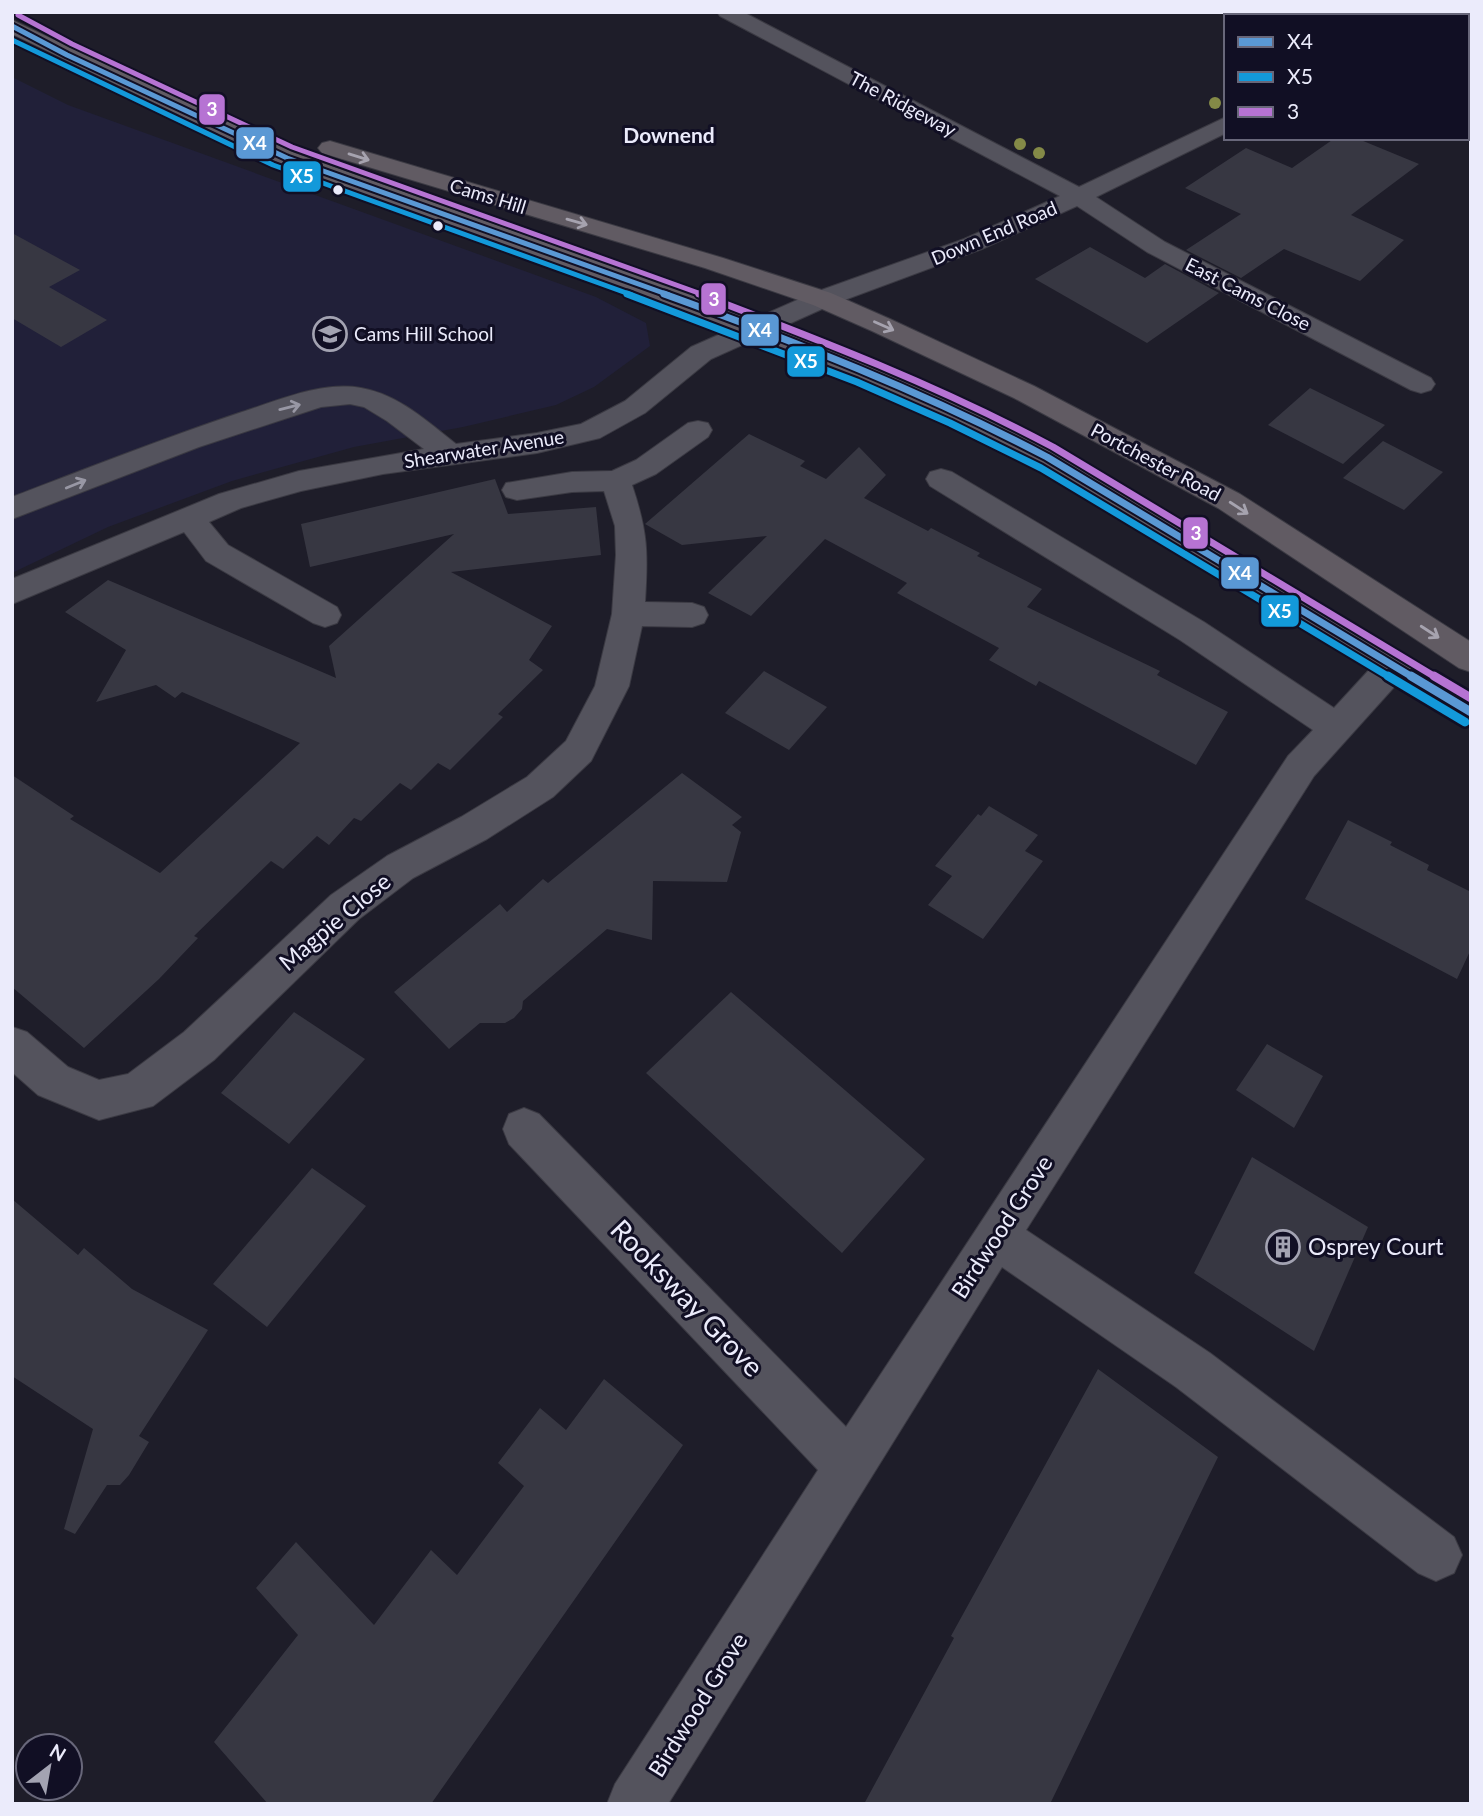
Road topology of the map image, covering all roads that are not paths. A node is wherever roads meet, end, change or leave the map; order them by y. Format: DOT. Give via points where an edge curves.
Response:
graph roads {
  1 [pos="727,12"];
  2 [pos="12,26"];
  3 [pos="153,94"];
  4 [pos="1224,125"];
  5 [pos="1079,196"];
  6 [pos="822,299"];
  7 [pos="757,328"];
  8 [pos="1421,384"];
  9 [pos="698,430"];
  10 [pos="452,456"];
  11 [pos="941,479"];
  12 [pos="616,481"];
  13 [pos="517,490"];
  14 [pos="12,509"];
  15 [pos="188,517"];
  16 [pos="12,593"];
  17 [pos="628,614"];
  18 [pos="325,615"];
  19 [pos="692,615"];
  20 [pos="1471,659"];
  21 [pos="1392,667"];
  22 [pos="1471,712"];
  23 [pos="1336,727"];
  24 [pos="12,1046"];
  25 [pos="524,1129"];
  26 [pos="996,1236"];
  27 [pos="849,1466"];
  28 [pos="1436,1555"];
  29 [pos="635,1804"];
  1 -- 5 [label="street, The Ridgeway"];
  2 -- 3 [label="main road, Cams Hill"];
  3 -- 6 [label="main road, Cams Hill, one-way"];
  3 -- 7 [label="main road, Cams Hill" via="287,158"];
  4 -- 5 [label="street, Down End Road"];
  5 -- 6 [label="street, Down End Road" via="974,244"];
  5 -- 8 [label="street, East Cams Close" via="1156,247"];
  6 -- 7 [label="street, Down End Road"];
  6 -- 20 [label="main road, Portchester Road, one-way" via="1024,392 1229,501"];
  7 -- 10 [label="street, Shearwater Avenue" via="701,353 635,407 590,431"];
  7 -- 21 [label="main road" via="885,379 1047,457"];
  9 -- 12 [label="street" via="646,467"];
  14 -- 10 [label="street, one-way" via="208,433 335,396 381,404"];
  10 -- 15 [label="street, Shearwater Avenue" via="299,481"];
  11 -- 23 [label="street" via="1192,631"];
  12 -- 13 [label="street"];
  12 -- 17 [label="street, Magpie Close" via="630,526"];
  15 -- 16 [label="street, Shearwater Avenue"];
  15 -- 18 [label="street" via="217,553"];
  17 -- 19 [label="street"];
  17 -- 24 [label="street, Magpie Close" via="612,686 579,751 540,787 400,867 345,907 199,1046 138,1092 99,1100 53,1082"];
  21 -- 22 [label="main road"];
  21 -- 23 [label="street, Birdwood Grove"];
  23 -- 26 [label="street, Birdwood Grove" via="1301,766"];
  25 -- 27 [label="street, Rooksway Grove"];
  26 -- 27 [label="street, Birdwood Grove"];
  26 -- 28 [label="street" via="1193,1370"];
  27 -- 29 [label="street, Birdwood Grove"];
}
